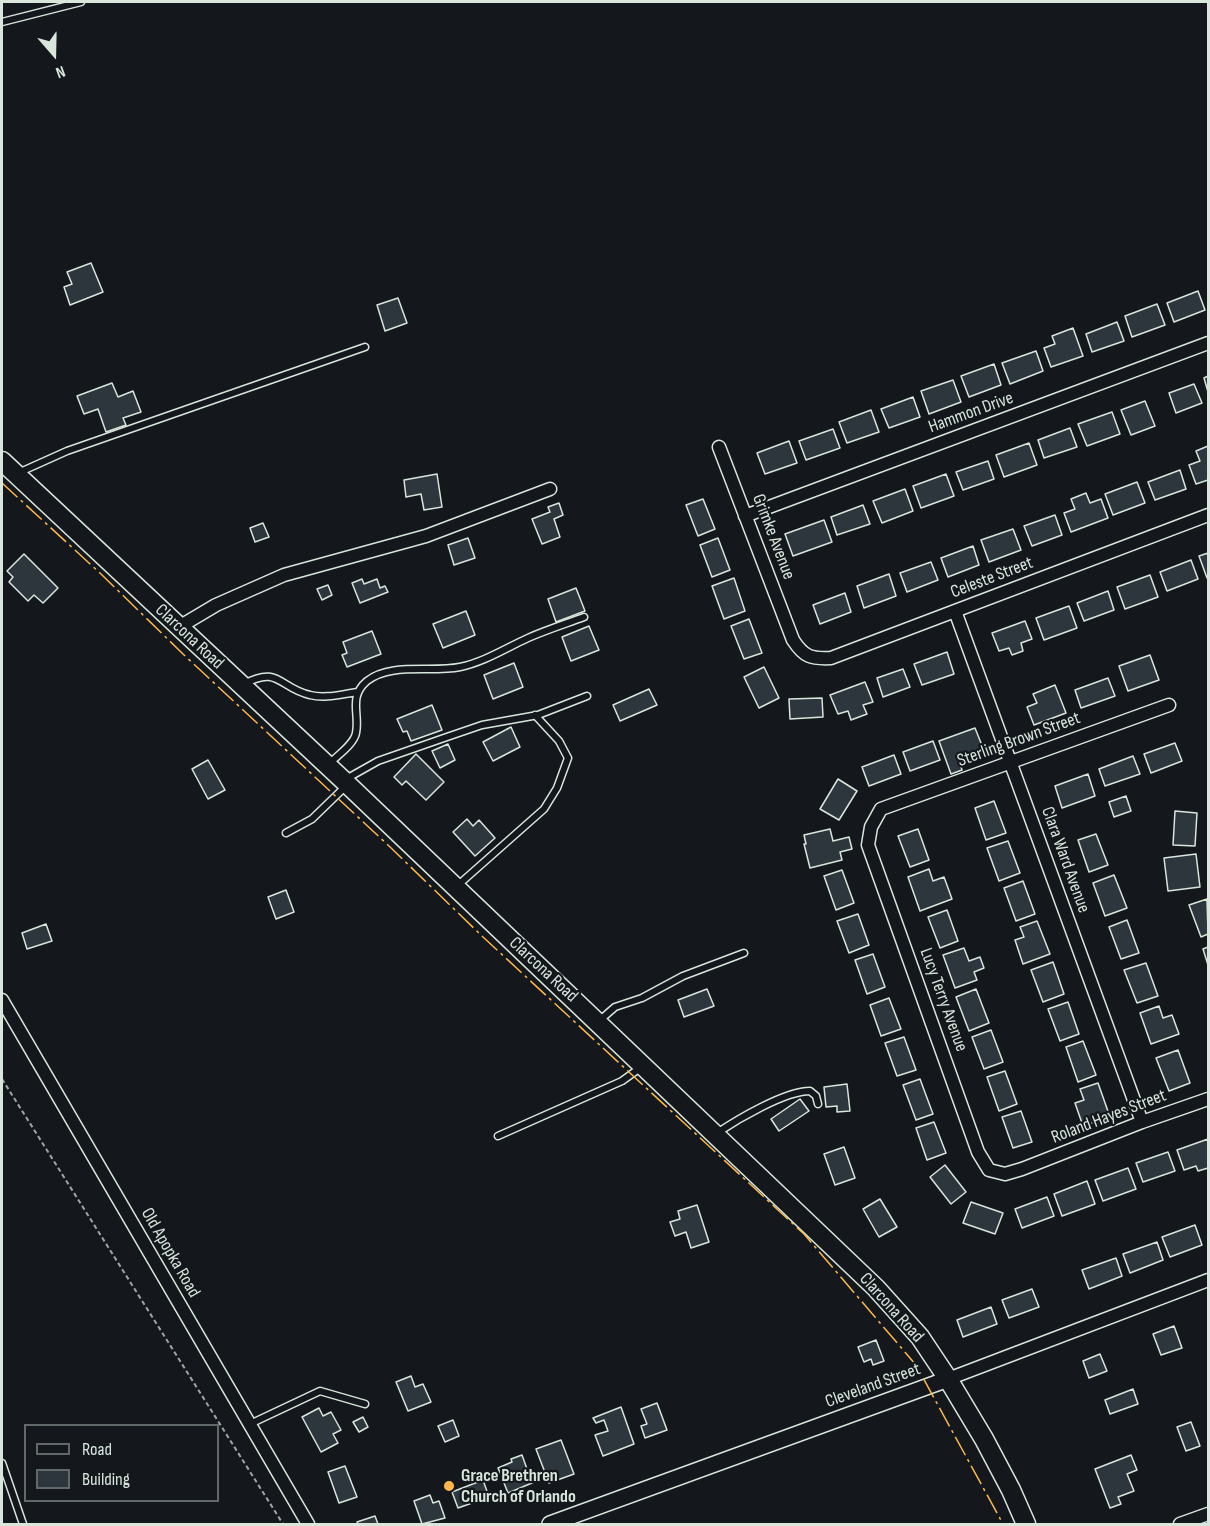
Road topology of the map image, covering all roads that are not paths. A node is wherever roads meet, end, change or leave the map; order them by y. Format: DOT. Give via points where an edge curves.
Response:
graph roads {
  1 [pos="81,2"];
  2 [pos="2,22"];
  3 [pos="1209,343"];
  4 [pos="365,347"];
  5 [pos="719,447"];
  6 [pos="2,461"];
  7 [pos="15,475"];
  8 [pos="550,489"];
  9 [pos="1209,515"];
  10 [pos="745,516"];
  11 [pos="955,611"];
  12 [pos="584,617"];
  13 [pos="179,627"];
  14 [pos="793,640"];
  15 [pos="241,685"];
  16 [pos="358,692"];
  17 [pos="587,696"];
  18 [pos="1169,705"];
  19 [pos="535,715"];
  20 [pos="1010,762"];
  21 [pos="327,766"];
  22 [pos="345,783"];
  23 [pos="881,809"];
  24 [pos="286,833"];
  25 [pos="456,887"];
  26 [pos="744,953"];
  27 [pos="2,1000"];
  28 [pos="598,1022"];
  29 [pos="643,1066"];
  30 [pos="1209,1099"];
  31 [pos="818,1104"];
  32 [pos="1142,1122"];
  33 [pos="715,1134"];
  34 [pos="498,1136"];
  35 [pos="1022,1170"];
  36 [pos="1209,1280"];
  37 [pos="948,1379"];
  38 [pos="366,1404"];
  39 [pos="249,1424"];
  40 [pos="2,1463"];
  41 [pos="1209,1514"];
  42 [pos="23,1524"];
  43 [pos="308,1524"];
  44 [pos="550,1524"];
  45 [pos="1026,1524"];
  46 [pos="1180,1524"];
  1 -- 2 [label="lane"];
  3 -- 10 [label="street, Hammon Drive"];
  4 -- 7 [label="lane" via="67,452"];
  5 -- 10 [label="street, Grimke Avenue"];
  6 -- 7 [label="main road, Clarcona Road"];
  7 -- 13 [label="main road, Clarcona Road"];
  8 -- 13 [label="street" via="426,536 284,575 216,605"];
  9 -- 11 [label="street, Celeste Street"];
  10 -- 14 [label="street, Grimke Avenue"];
  11 -- 14 [label="street, Celeste Street" via="831,658 814,659 801,652"];
  11 -- 20 [label="street, Clara Ward Avenue"];
  12 -- 16 [label="lane" via="463,666 392,670 366,682"];
  13 -- 15 [label="main road, Clarcona Road"];
  15 -- 16 [label="lane" via="266,675 311,696"];
  15 -- 21 [label="main road, Clarcona Road"];
  16 -- 21 [label="lane" via="356,734"];
  17 -- 19 [label="lane"];
  18 -- 20 [label="street, Sterling Brown Street"];
  19 -- 22 [label="lane" via="473,728 378,761"];
  19 -- 25 [label="lane" via="559,741 568,758 557,788 544,809"];
  20 -- 23 [label="street, Sterling Brown Street"];
  20 -- 32 [label="street, Clara Ward Avenue"];
  21 -- 22 [label="main road, Clarcona Road"];
  22 -- 24 [label="lane" via="312,819"];
  22 -- 25 [label="main road, Clarcona Road"];
  23 -- 35 [label="street, Lucy Terry Avenue" via="871,827 868,845 978,1152 989,1170 1005,1174"];
  25 -- 28 [label="main road, Clarcona Road"];
  26 -- 28 [label="lane" via="615,1007"];
  27 -- 39 [label="street, Old Apopka Road"];
  28 -- 29 [label="main road, Clarcona Road"];
  29 -- 33 [label="main road, Clarcona Road"];
  29 -- 34 [label="lane" via="622,1081"];
  30 -- 32 [label="street, Roland Hayes Street"];
  31 -- 33 [label="lane" via="810,1091 795,1093"];
  32 -- 35 [label="street, Roland Hayes Street"];
  33 -- 37 [label="main road, Clarcona Road" via="876,1288 920,1337"];
  36 -- 37 [label="street, Cleveland Street"];
  37 -- 44 [label="street, Cleveland Street"];
  37 -- 45 [label="main road, Clarcona Road" via="984,1439"];
  38 -- 39 [label="lane" via="320,1391"];
  39 -- 43 [label="street, Old Apopka Road"];
  40 -- 42 [label="lane"];
  41 -- 46 [label="street"];
}
